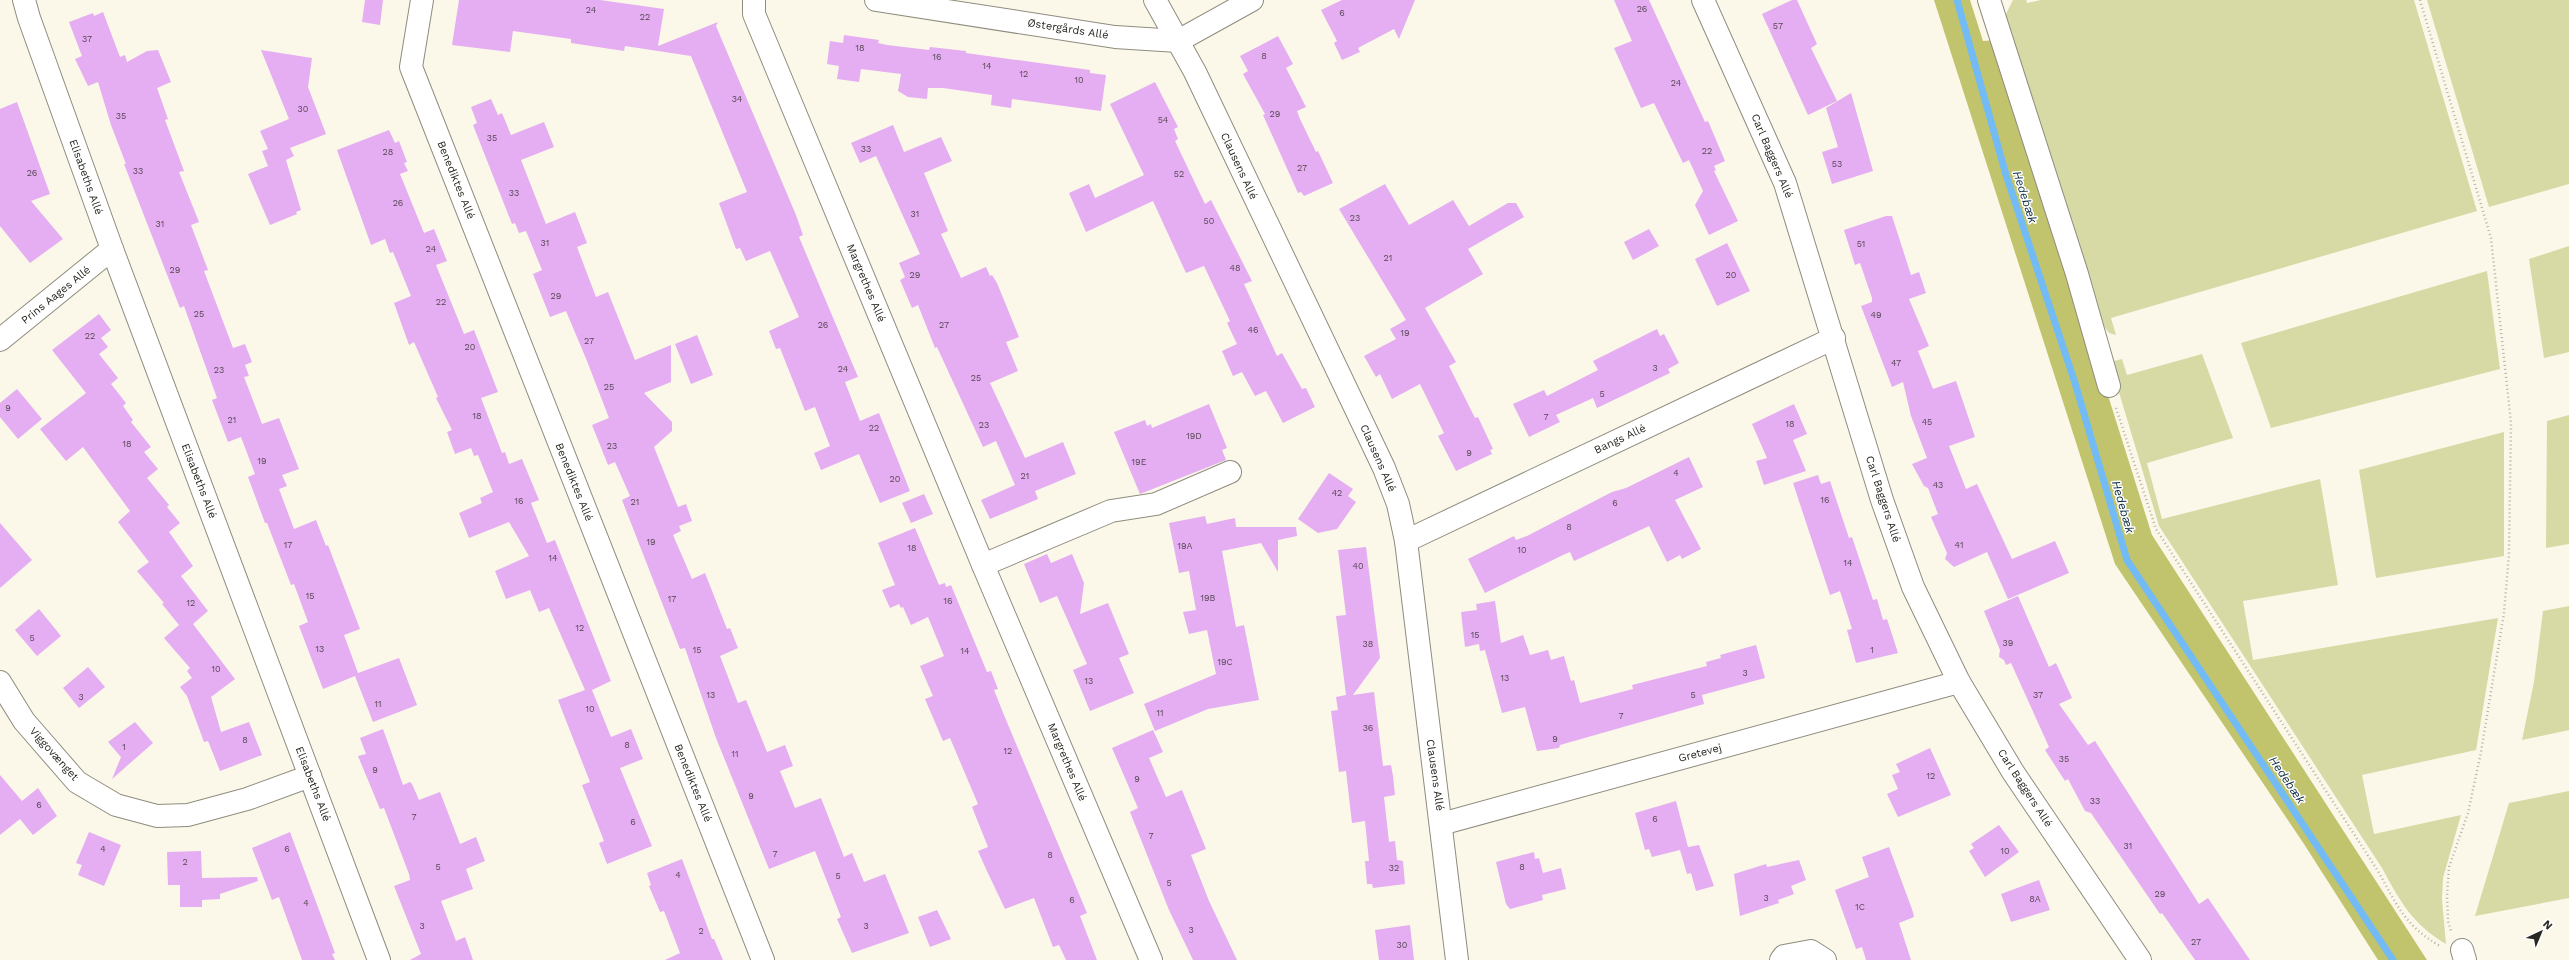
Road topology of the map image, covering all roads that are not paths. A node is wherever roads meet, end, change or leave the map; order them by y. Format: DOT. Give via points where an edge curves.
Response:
graph roads {
  1 [pos="24,0"];
  2 [pos="422,0"];
  3 [pos="754,0"];
  4 [pos="876,0"];
  5 [pos="1155,0"];
  6 [pos="1252,0"];
  7 [pos="1703,0"];
  8 [pos="1989,0"];
  9 [pos="1178,41"];
  10 [pos="112,249"];
  11 [pos="1834,338"];
  12 [pos="0,340"];
  13 [pos="2109,386"];
  14 [pos="1230,472"];
  15 [pos="1406,541"];
  16 [pos="983,565"];
  17 [pos="0,682"];
  18 [pos="1959,682"];
  19 [pos="310,776"];
  20 [pos="1441,824"];
  21 [pos="379,960"];
  22 [pos="763,960"];
  23 [pos="1152,960"];
  24 [pos="1457,960"];
  25 [pos="1781,960"];
  26 [pos="1825,960"];
  27 [pos="2140,960"];
  1 -- 10 [label="street, Elisabeths Allé"];
  2 -- 22 [label="street, Benediktes Allé" via="411,67"];
  3 -- 16 [label="street, Margrethes Allé" via="754,14"];
  4 -- 9 [label="street, Østergårds Allé" via="1115,36"];
  5 -- 9 [label="street, Clausens Allé"];
  6 -- 9 [label="street"];
  7 -- 11 [label="street, Carl Baggers Allé" via="1785,183"];
  8 -- 13 [label="street" via="2109,349"];
  9 -- 15 [label="street, Clausens Allé" via="1384,468 1398,504"];
  10 -- 12 [label="street, Prins Aages Allé"];
  10 -- 19 [label="street, Elisabeths Allé"];
  11 -- 15 [label="street, Bangs Allé"];
  11 -- 18 [label="street, Carl Baggers Allé" via="1882,500 1913,587"];
  14 -- 16 [label="street" via="1156,504 1112,511"];
  15 -- 20 [label="street, Clausens Allé"];
  16 -- 23 [label="street, Margrethes Allé"];
  17 -- 19 [label="street, Viggovænget" via="24,722 77,782 116,805 157,816 188,815 247,799"];
  18 -- 20 [label="street, Gretevej"];
  18 -- 27 [label="street, Carl Baggers Allé" via="2013,772"];
  19 -- 21 [label="street, Elisabeths Allé"];
  20 -- 24 [label="street, Clausens Allé"];
  25 -- 26 [label="street" via="1784,956 1811,951"];
}
